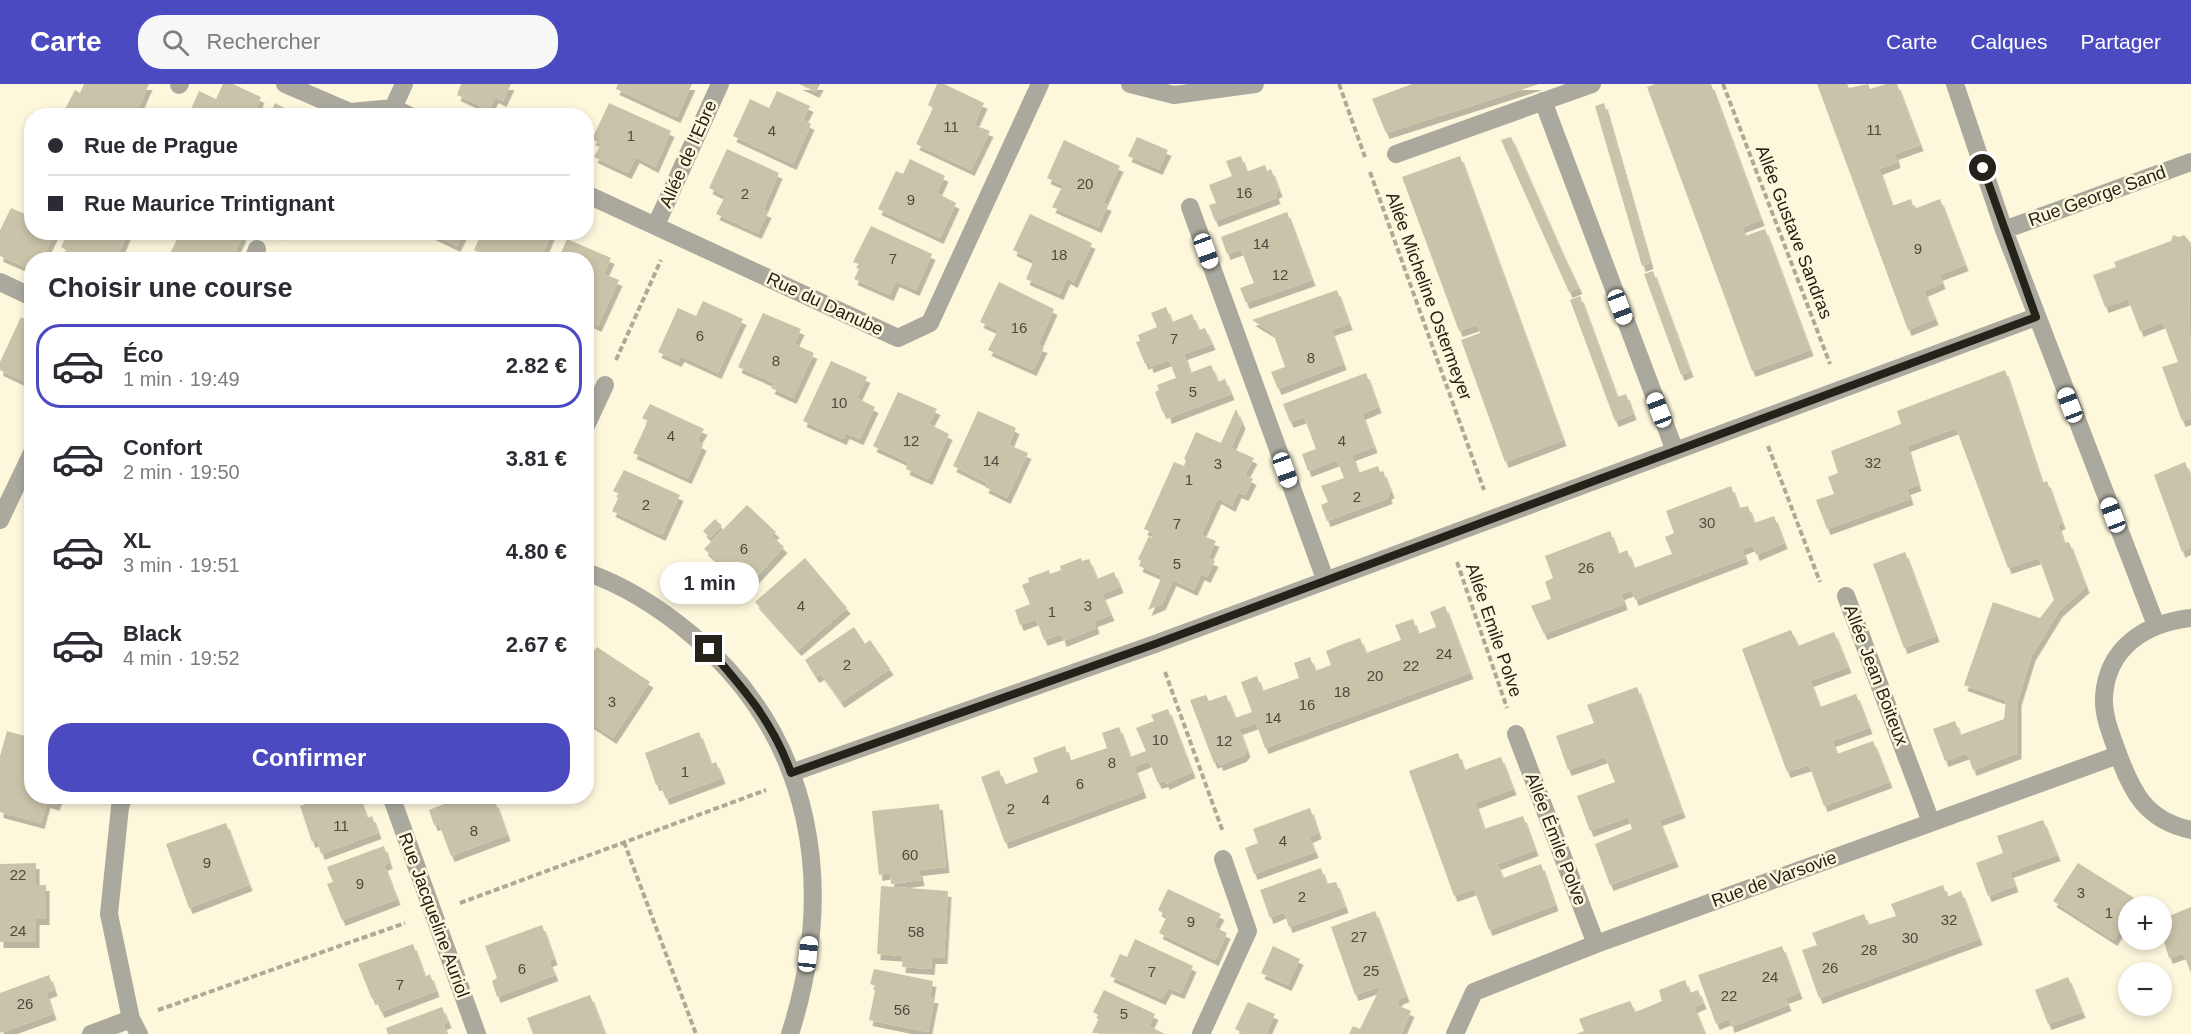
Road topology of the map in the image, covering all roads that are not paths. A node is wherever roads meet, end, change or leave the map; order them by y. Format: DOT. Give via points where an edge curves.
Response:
graph roads {
  1 [pos="285,84"];
  2 [pos="404,84"];
  3 [pos="720,84"];
  4 [pos="1040,84"];
  5 [pos="1130,84"];
  6 [pos="1255,84"];
  7 [pos="1592,84"];
  8 [pos="1955,84"];
  9 [pos="1543,101"];
  10 [pos="341,108"];
  11 [pos="393,108"];
  12 [pos="1396,154"];
  13 [pos="2191,162"];
  14 [pos="594,198"];
  15 [pos="1190,207"];
  16 [pos="656,225"];
  17 [pos="2004,230"];
  18 [pos="0,282"];
  19 [pos="24,293"];
  20 [pos="2036,317"];
  21 [pos="605,385"];
  22 [pos="594,409"];
  23 [pos="1675,451"];
  24 [pos="24,470"];
  25 [pos="0,520"];
  26 [pos="594,575"];
  27 [pos="1325,579"];
  28 [pos="1846,596"];
  29 [pos="2191,618"];
  30 [pos="2156,625"];
  31 [pos="1516,734"];
  32 [pos="2118,755"];
  33 [pos="791,773"];
  34 [pos="121,804"];
  35 [pos="394,804"];
  36 [pos="1931,822"];
  37 [pos="2191,830"];
  38 [pos="1223,859"];
  39 [pos="1596,944"];
  40 [pos="135,1026"];
  41 [pos="91,1034"];
  42 [pos="477,1034"];
  43 [pos="790,1034"];
  44 [pos="1201,1034"];
  45 [pos="1455,1034"];
  1 -- 10 [label="street"];
  2 -- 11 [label="street"];
  3 -- 16 [label="street, Allée de l'Ebre"];
  4 -- 16 [label="street, Rue du Danube" via="930,323 898,338"];
  5 -- 6 [label="street" via="1174,95"];
  7 -- 9 [label="street"];
  8 -- 17 [label="street"];
  9 -- 12 [label="street"];
  9 -- 23 [label="street"];
  13 -- 17 [label="street, Rue George Sand"];
  14 -- 16 [label="street"];
  15 -- 27 [label="street"];
  17 -- 20 [label="street"];
  18 -- 19 [label="street"];
  20 -- 23 [label="street"];
  20 -- 30 [label="street"];
  21 -- 22 [label="street"];
  23 -- 27 [label="street"];
  24 -- 25 [label="street"];
  26 -- 33 [label="street" via="614,581 664,612 709,649 751,696 780,742"];
  27 -- 33 [label="street" via="1155,644"];
  28 -- 36 [label="street, Allée Jean Boiteux"];
  29 -- 30 [label="street"];
  30 -- 32 [label="street" via="2122,649 2109,672 2104,697 2107,723"];
  31 -- 39 [label="street, Allée Émile Polve"];
  32 -- 36 [label="street, Rue de Varsovie"];
  32 -- 37 [label="street" via="2135,795 2152,814 2175,827"];
  33 -- 43 [label="street" via="809,832 814,890 800,1002"];
  34 -- 40 [label="street" via="109,914"];
  35 -- 42 [label="street, Rue Jacqueline Auriol"];
  36 -- 39 [label="street, Rue de Varsovie"];
  38 -- 44 [label="street" via="1248,931"];
  39 -- 45 [label="street, Rue de Varsovie" via="1474,992"];
  40 -- 41 [label="street"];
}
